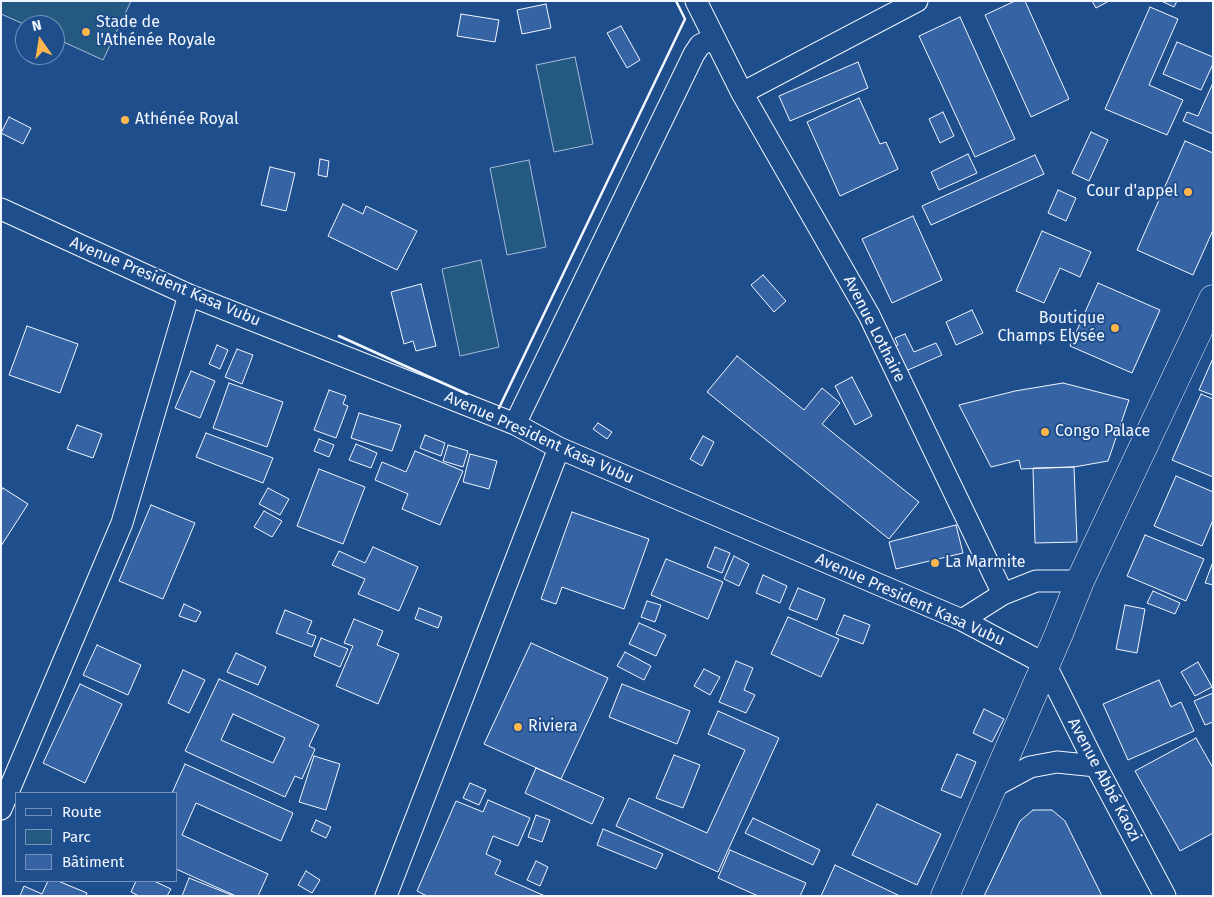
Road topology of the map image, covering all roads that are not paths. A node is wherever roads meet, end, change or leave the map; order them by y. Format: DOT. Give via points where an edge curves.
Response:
graph roads {
  1 [pos="696,1"];
  2 [pos="917,1"];
  3 [pos="714,38"];
  4 [pos="742,93"];
  5 [pos="1,209"];
  6 [pos="189,295"];
  7 [pos="1213,299"];
  8 [pos="515,424"];
  9 [pos="559,448"];
  10 [pos="1080,581"];
  11 [pos="1003,594"];
  12 [pos="962,620"];
  13 [pos="1045,664"];
  14 [pos="1096,766"];
  15 [pos="991,788"];
  16 [pos="1,809"];
  17 [pos="386,896"];
  18 [pos="945,896"];
  19 [pos="1165,896"];
  1 -- 3 [label="street, Avenue Lothaire"];
  2 -- 4 [label="street"];
  3 -- 4 [label="street, Avenue Lothaire"];
  3 -- 8 [label="street" via="700,45 694,54"];
  4 -- 11 [label="street, Avenue Lothaire" via="869,314"];
  5 -- 6 [label="street, Avenue President Kasa Vubu"];
  6 -- 8 [label="street, Avenue President Kasa Vubu"];
  6 -- 16 [label="street" via="122,523"];
  7 -- 10 [label="highway"];
  8 -- 9 [label="street, Avenue President Kasa Vubu"];
  9 -- 12 [label="street, Avenue President Kasa Vubu"];
  9 -- 17 [label="street"];
  10 -- 11 [label="street" via="1036,581"];
  10 -- 13 [label="highway"];
  11 -- 12 [label="street"];
  12 -- 13 [label="street, Avenue President Kasa Vubu"];
  13 -- 14 [label="street, Avenue Abbé Kaozi"];
  13 -- 15 [label="highway"];
  14 -- 15 [label="street" via="1057,762 1030,767"];
  14 -- 19 [label="street, Avenue Abbé Kaozi"];
  15 -- 18 [label="highway"];
}
